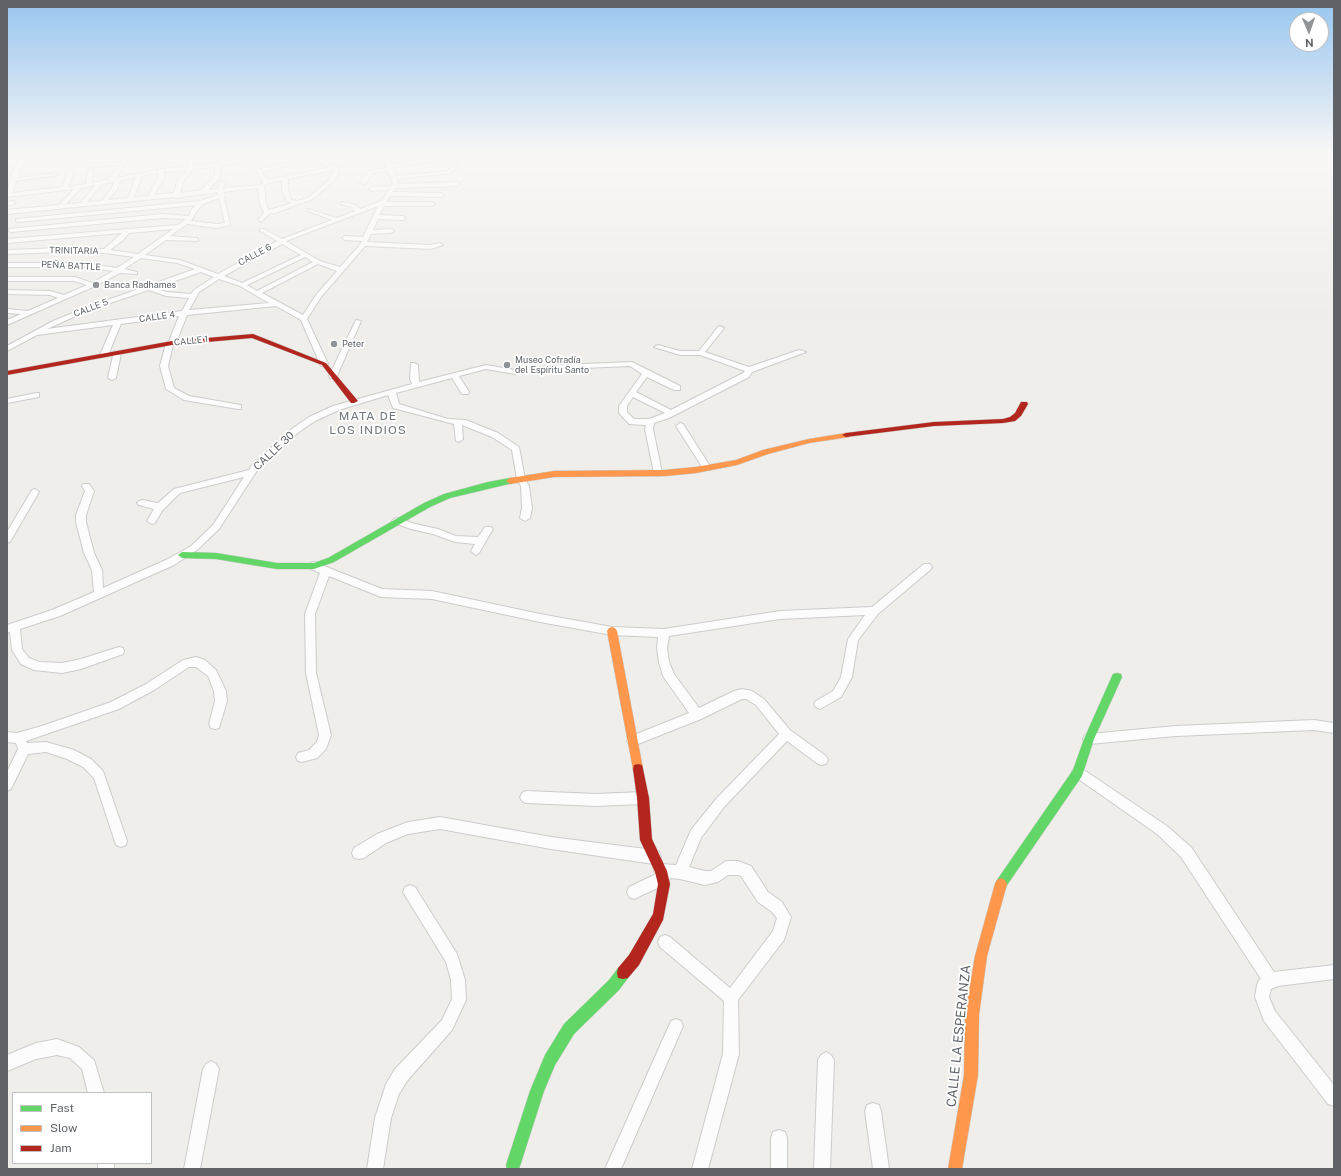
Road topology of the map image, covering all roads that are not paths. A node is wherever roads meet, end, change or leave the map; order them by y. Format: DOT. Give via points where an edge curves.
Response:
graph roads {
  1 [pos="39,209"];
  2 [pos="138,209"];
  3 [pos="195,209"];
  4 [pos="225,209"];
  5 [pos="265,209"];
  6 [pos="282,209"];
  7 [pos="362,209"];
  8 [pos="379,209"];
  9 [pos="27,210"];
  10 [pos="310,210"];
  11 [pos="358,210"];
  12 [pos="7,212"];
  13 [pos="266,212"];
  14 [pos="336,219"];
  15 [pos="18,220"];
  16 [pos="261,220"];
  17 [pos="374,220"];
  18 [pos="401,220"];
  19 [pos="186,222"];
  20 [pos="262,230"];
  21 [pos="127,231"];
  22 [pos="391,231"];
  23 [pos="369,232"];
  24 [pos="9,233"];
  25 [pos="166,238"];
  26 [pos="345,238"];
  27 [pos="196,240"];
  28 [pos="7,241"];
  29 [pos="282,241"];
  30 [pos="364,242"];
  31 [pos="440,245"];
  32 [pos="105,251"];
  33 [pos="7,252"];
  34 [pos="141,255"];
  35 [pos="305,255"];
  36 [pos="318,262"];
  37 [pos="7,265"];
  38 [pos="202,269"];
  39 [pos="120,270"];
  40 [pos="342,270"];
  41 [pos="135,273"];
  42 [pos="219,276"];
  43 [pos="7,279"];
  44 [pos="93,285"];
  45 [pos="242,285"];
  46 [pos="148,287"];
  47 [pos="7,292"];
  48 [pos="258,293"];
  49 [pos="194,296"];
  50 [pos="63,297"];
  51 [pos="279,304"];
  52 [pos="7,311"];
  53 [pos="28,313"];
  54 [pos="184,313"];
  55 [pos="304,319"];
  56 [pos="358,321"];
  57 [pos="118,322"];
  58 [pos="7,324"];
  59 [pos="720,328"];
  60 [pos="36,333"];
  61 [pos="171,343"];
  62 [pos="658,347"];
  63 [pos="7,349"];
  64 [pos="802,352"];
  65 [pos="117,353"];
  66 [pos="701,353"];
  67 [pos="104,355"];
  68 [pos="324,364"];
  69 [pos="414,365"];
  70 [pos="749,370"];
  71 [pos="646,372"];
  72 [pos="7,374"];
  73 [pos="454,375"];
  74 [pos="333,376"];
  75 [pos="112,378"];
  76 [pos="416,385"];
  77 [pos="677,388"];
  78 [pos="391,391"];
  79 [pos="466,392"];
  80 [pos="632,393"];
  81 [pos="36,396"];
  82 [pos="7,401"];
  83 [pos="354,401"];
  84 [pos="1024,404"];
  85 [pos="238,406"];
  86 [pos="671,413"];
  87 [pos="458,421"];
  88 [pos="650,422"];
  89 [pos="680,426"];
  90 [pos="459,439"];
  91 [pos="706,468"];
  92 [pos="251,472"];
  93 [pos="658,473"];
  94 [pos="521,479"];
  95 [pos="86,486"];
  96 [pos="35,492"];
  97 [pos="142,504"];
  98 [pos="160,508"];
  99 [pos="525,518"];
  100 [pos="152,521"];
  101 [pos="397,521"];
  102 [pos="488,529"];
  103 [pos="7,540"];
  104 [pos="480,541"];
  105 [pos="476,551"];
  106 [pos="182,555"];
  107 [pos="314,566"];
  108 [pos="927,566"];
  109 [pos="326,571"];
  110 [pos="99,594"];
  111 [pos="874,611"];
  112 [pos="11,627"];
  113 [pos="612,630"];
  114 [pos="664,633"];
  115 [pos="119,651"];
  116 [pos="1117,677"];
  117 [pos="820,704"];
  118 [pos="697,715"];
  119 [pos="215,724"];
  120 [pos="1334,728"];
  121 [pos="786,734"];
  122 [pos="12,737"];
  123 [pos="1089,739"];
  124 [pos="633,741"];
  125 [pos="24,749"];
  126 [pos="302,757"];
  127 [pos="822,760"];
  128 [pos="1078,772"];
  129 [pos="7,785"];
  130 [pos="526,797"];
  131 [pos="643,798"];
  132 [pos="121,841"];
  133 [pos="359,853"];
  134 [pos="654,857"];
  135 [pos="680,872"];
  136 [pos="662,875"];
  137 [pos="410,892"];
  138 [pos="634,892"];
  139 [pos="665,942"];
  140 [pos="1334,972"];
  141 [pos="1272,982"];
  142 [pos="731,998"];
  143 [pos="676,1026"];
  144 [pos="826,1060"];
  145 [pos="7,1062"];
  146 [pos="211,1069"];
  147 [pos="96,1092"];
  148 [pos="1334,1098"];
  149 [pos="873,1111"];
  150 [pos="779,1138"];
  151 [pos="516,1168"];
  152 [pos="192,1169"];
  153 [pos="375,1169"];
  154 [pos="613,1169"];
  155 [pos="700,1169"];
  156 [pos="779,1169"];
  157 [pos="822,1169"];
  158 [pos="881,1169"];
  159 [pos="955,1169"];
  1 -- 9 [label="street"];
  2 -- 15 [label="street"];
  3 -- 19 [label="street"];
  4 -- 19 [label="street" via="228,224 217,226"];
  5 -- 13 [label="street"];
  6 -- 13 [label="street"];
  7 -- 11 [label="street, CALLE 6"];
  8 -- 17 [label="street"];
  9 -- 12 [label="street"];
  9 -- 15 [label="street"];
  10 -- 14 [label="street"];
  11 -- 14 [label="street, CALLE 6"];
  13 -- 16 [label="street"];
  14 -- 29 [label="street, CALLE 6"];
  15 -- 24 [label="street"];
  17 -- 18 [label="street"];
  17 -- 23 [label="street"];
  19 -- 21 [label="street"];
  19 -- 24 [label="street" via="162,216"];
  19 -- 25 [label="street"];
  20 -- 29 [label="street"];
  21 -- 28 [label="street"];
  21 -- 32 [label="street" via="122,239"];
  22 -- 23 [label="street"];
  23 -- 30 [label="street"];
  25 -- 27 [label="street"];
  25 -- 34 [label="street"];
  26 -- 30 [label="street"];
  29 -- 35 [label="street"];
  29 -- 42 [label="street, CALLE 6"];
  30 -- 31 [label="street" via="431,248"];
  30 -- 40 [label="street"];
  32 -- 33 [label="street, TRINITARIA"];
  32 -- 34 [label="street, TRINITARIA"];
  34 -- 38 [label="street, TRINITARIA" via="178,261"];
  34 -- 39 [label="street"];
  35 -- 36 [label="street"];
  35 -- 45 [label="street"];
  36 -- 40 [label="street"];
  36 -- 48 [label="street"];
  37 -- 39 [label="street, PEÑA BATTLE" via="78,265"];
  38 -- 42 [label="street, TRINITARIA"];
  38 -- 46 [label="street, CALLE 5"];
  39 -- 41 [label="street, PEÑA BATTLE"];
  39 -- 44 [label="street"];
  40 -- 55 [label="street" via="318,296"];
  42 -- 45 [label="street, TRINITARIA"];
  42 -- 49 [label="street, CALLE 6" via="196,291"];
  43 -- 44 [label="street" via="75,279"];
  44 -- 50 [label="street"];
  45 -- 48 [label="street, TRINITARIA"];
  46 -- 49 [label="street" via="166,294"];
  46 -- 60 [label="street, CALLE 5" via="55,322"];
  47 -- 50 [label="street" via="50,293"];
  48 -- 51 [label="street, TRINITARIA"];
  49 -- 54 [label="street, CALLE 6"];
  50 -- 53 [label="street"];
  51 -- 54 [label="street, CALLE 4"];
  51 -- 55 [label="street, TRINITARIA"];
  52 -- 53 [label="street"];
  53 -- 58 [label="street"];
  54 -- 57 [label="street, CALLE 4"];
  54 -- 61 [label="street, CALLE 6"];
  55 -- 68 [label="street"];
  56 -- 74 [label="street"];
  57 -- 60 [label="street, CALLE 4"];
  57 -- 67 [label="street"];
  59 -- 66 [label="street"];
  60 -- 63 [label="street, CALLE 5"];
  61 -- 65 [label="street, CALLE 1"];
  61 -- 68 [label="street, CALLE 1" via="256,336"];
  61 -- 85 [label="street, CALLE 6" via="164,366 170,389 187,398"];
  62 -- 66 [label="street" via="680,353"];
  64 -- 70 [label="street"];
  65 -- 67 [label="street, CALLE 1"];
  65 -- 75 [label="street"];
  66 -- 70 [label="street"];
  67 -- 72 [label="street, CALLE 1"];
  68 -- 74 [label="street"];
  69 -- 76 [label="street"];
  70 -- 86 [label="street" via="746,375"];
  71 -- 73 [label="street, CALLE 30" via="632,364 515,372 486,367"];
  71 -- 77 [label="street, CALLE 30"];
  71 -- 80 [label="street"];
  73 -- 76 [label="street, CALLE 30"];
  73 -- 79 [label="street"];
  74 -- 83 [label="street"];
  76 -- 78 [label="street, CALLE 30"];
  78 -- 83 [label="street, CALLE 30"];
  78 -- 87 [label="street" via="396,406 448,421"];
  80 -- 86 [label="street"];
  80 -- 88 [label="street" via="623,406 623,413 632,422"];
  81 -- 82 [label="street"];
  83 -- 92 [label="street, CALLE 30" via="296,430"];
  84 -- 91 [label="street" via="1012,419 1003,421 876,430 802,443 737,462"];
  86 -- 88 [label="street"];
  87 -- 90 [label="street"];
  87 -- 94 [label="street" via="495,435 516,449"];
  88 -- 93 [label="street" via="649,429"];
  89 -- 91 [label="street"];
  91 -- 93 [label="street"];
  92 -- 98 [label="street" via="177,492"];
  92 -- 106 [label="street, CALLE 30" via="216,527 194,548"];
  93 -- 94 [label="street" via="554,474"];
  94 -- 99 [label="street" via="525,486"];
  94 -- 101 [label="street" via="447,496"];
  95 -- 110 [label="street" via="90,491 81,522 89,553 97,570"];
  96 -- 103 [label="street"];
  97 -- 98 [label="street"];
  98 -- 100 [label="street"];
  101 -- 104 [label="street" via="454,539"];
  101 -- 107 [label="street" via="331,560"];
  102 -- 104 [label="street"];
  104 -- 105 [label="street"];
  106 -- 107 [label="street" via="216,556 277,566"];
  106 -- 110 [label="street, CALLE 30"];
  107 -- 109 [label="street"];
  108 -- 111 [label="street"];
  109 -- 113 [label="street" via="381,593 432,595"];
  109 -- 126 [label="street" via="310,614 311,673 325,736 322,745 313,754"];
  110 -- 112 [label="street, CALLE 30"];
  111 -- 114 [label="street" via="780,615"];
  111 -- 117 [label="street" via="853,639 846,677 837,694"];
  112 -- 115 [label="street" via="17,650 25,662 38,667 62,668"];
  113 -- 114 [label="street"];
  113 -- 124 [label="street"];
  114 -- 118 [label="street" via="662,648 669,676"];
  116 -- 123 [label="street, CALLE LA ESPERANZA"];
  118 -- 121 [label="street" via="734,696 748,694 760,702"];
  118 -- 124 [label="street"];
  119 -- 122 [label="street" via="221,701 220,691 212,673 201,663 196,662 187,663 115,706"];
  120 -- 123 [label="street" via="1314,725 1176,731"];
  121 -- 127 [label="street"];
  121 -- 135 [label="street" via="725,798 696,834"];
  122 -- 125 [label="street"];
  123 -- 128 [label="street, CALLE LA ESPERANZA"];
  124 -- 131 [label="street"];
  125 -- 129 [label="street"];
  125 -- 132 [label="street" via="46,747 70,754 87,763 99,775"];
  128 -- 141 [label="street" via="1162,830 1186,852"];
  128 -- 159 [label="street, CALLE LA ESPERANZA" via="999,886 981,956 972,1015 971,1075"];
  130 -- 131 [label="street" via="596,800"];
  131 -- 134 [label="street" via="646,840"];
  133 -- 134 [label="street" via="382,838 408,828 440,823 551,843"];
  134 -- 136 [label="street"];
  135 -- 136 [label="street"];
  135 -- 142 [label="street" via="705,878 726,868 746,871 763,897 777,907 784,917 779,935"];
  136 -- 138 [label="street"];
  136 -- 151 [label="street" via="664,892 659,916 634,960 614,985 569,1029 550,1060 537,1091"];
  137 -- 153 [label="street" via="452,959 458,980 459,1000 447,1025 401,1075 392,1090 385,1111"];
  139 -- 142 [label="street"];
  140 -- 141 [label="street"];
  141 -- 148 [label="street" via="1264,985 1262,997 1269,1016"];
  142 -- 155 [label="street" via="731,1054"];
  143 -- 154 [label="street"];
  144 -- 157 [label="street"];
  145 -- 147 [label="street" via="36,1051 57,1047 74,1052 89,1065"];
  146 -- 152 [label="street"];
  149 -- 158 [label="street"];
  150 -- 156 [label="street"];
}
